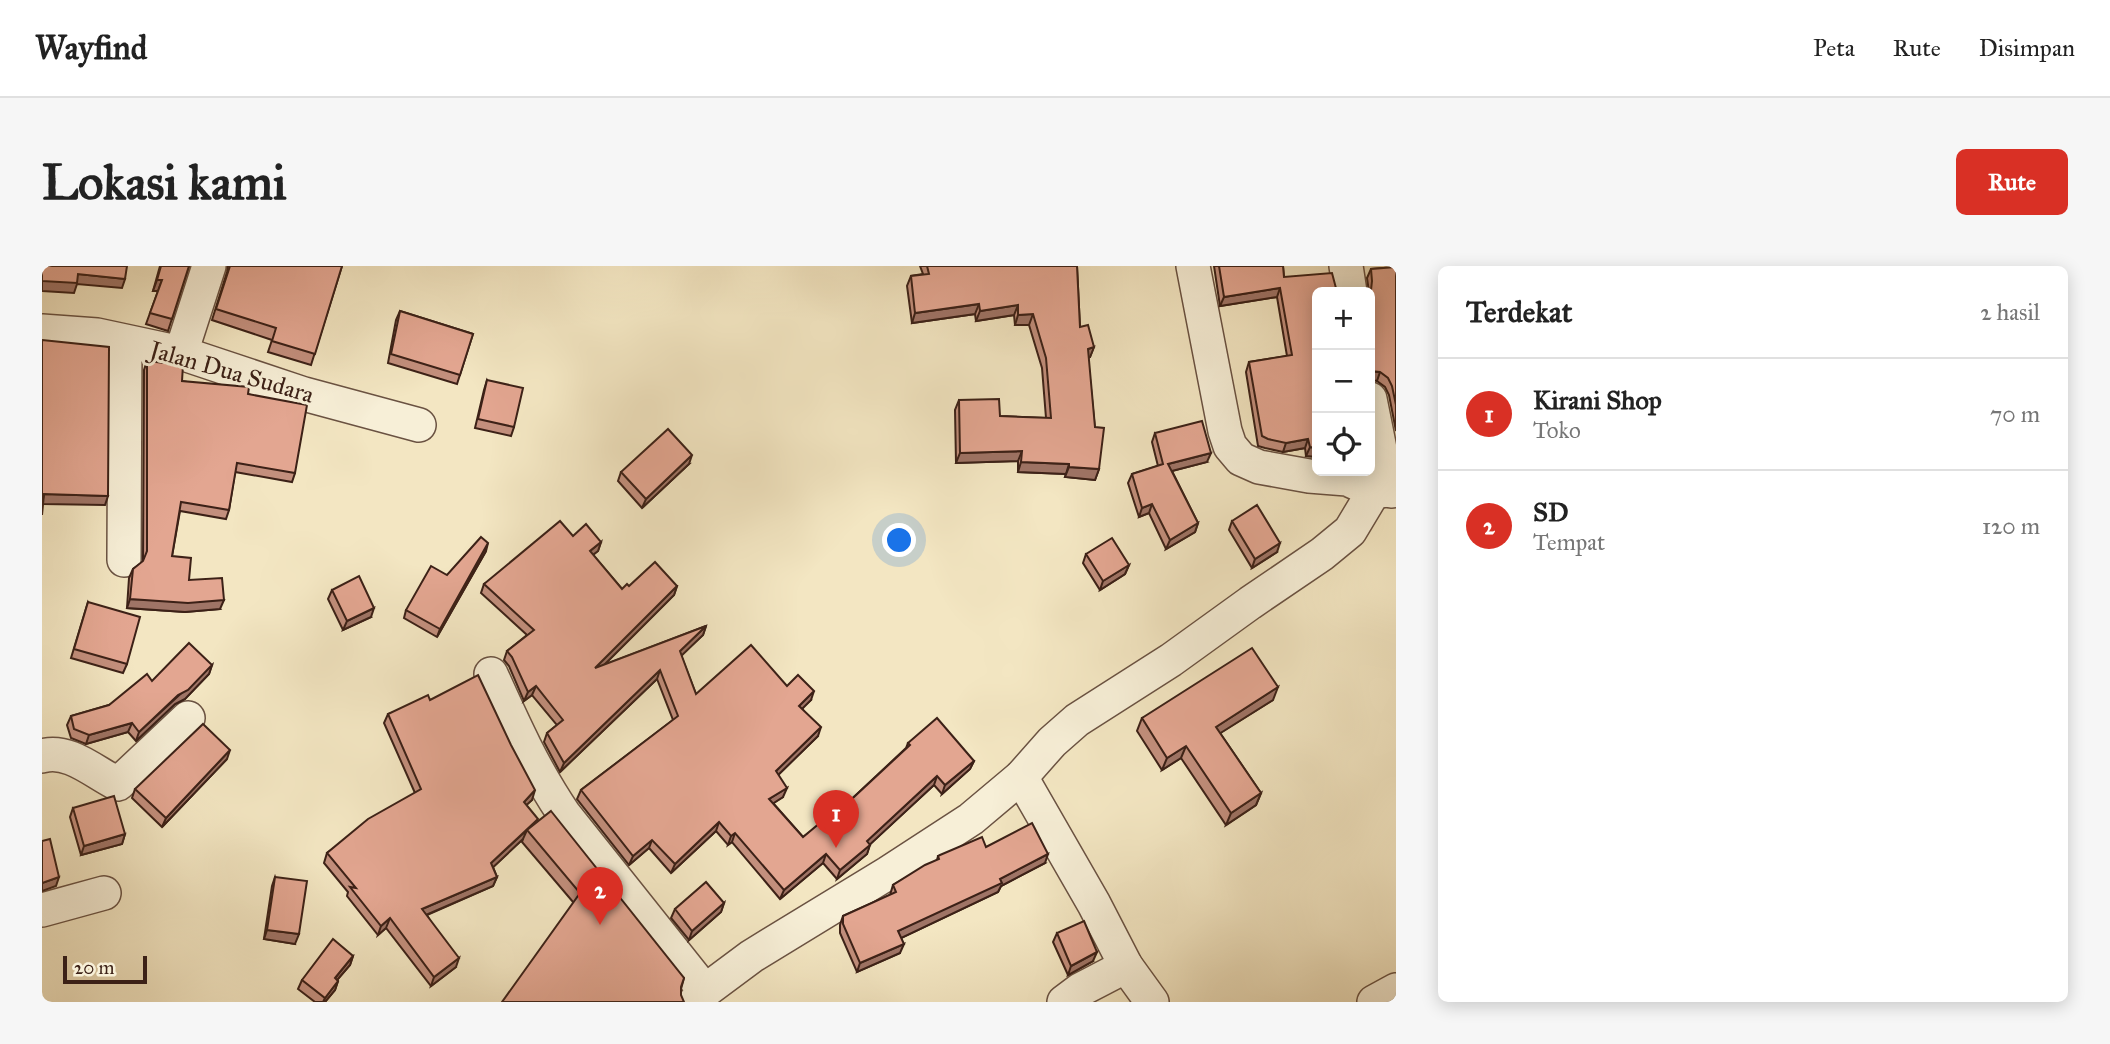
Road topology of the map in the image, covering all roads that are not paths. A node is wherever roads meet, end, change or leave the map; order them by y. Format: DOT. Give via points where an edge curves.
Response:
graph roads {
  1 [pos="209,266"];
  2 [pos="1193,266"];
  3 [pos="1346,266"];
  4 [pos="1349,287"];
  5 [pos="42,331"];
  6 [pos="125,342"];
  7 [pos="181,353"];
  8 [pos="1373,413"];
  9 [pos="419,425"];
  10 [pos="1387,491"];
  11 [pos="124,560"];
  12 [pos="491,674"];
  13 [pos="188,718"];
  14 [pos="42,756"];
  15 [pos="1021,777"];
  16 [pos="104,893"];
  17 [pos="42,910"];
  18 [pos="1126,966"];
  19 [pos="1396,990"];
  20 [pos="700,996"];
  21 [pos="1064,1002"];
  22 [pos="1152,1002"];
  23 [pos="1374,1002"];
  1 -- 7 [label="street"];
  2 -- 10 [label="street" via="1225,431 1241,459 1259,467 1347,478"];
  3 -- 4 [label="street"];
  5 -- 6 [label="street, Jalan Dua Sudara"];
  6 -- 7 [label="street, Jalan Dua Sudara"];
  6 -- 11 [label="street"];
  7 -- 9 [label="street, Jalan Dua Sudara" via="304,394"];
  8 -- 10 [label="street"];
  10 -- 15 [label="street" via="1337,543 1077,720"];
  12 -- 20 [label="street" via="548,790"];
  13 -- 14 [label="street" via="118,784 68,757"];
  15 -- 18 [label="street"];
  15 -- 20 [label="street" via="971,818 752,956"];
  16 -- 17 [label="street"];
  18 -- 21 [label="street"];
  18 -- 22 [label="street"];
  19 -- 23 [label="street"];
}
